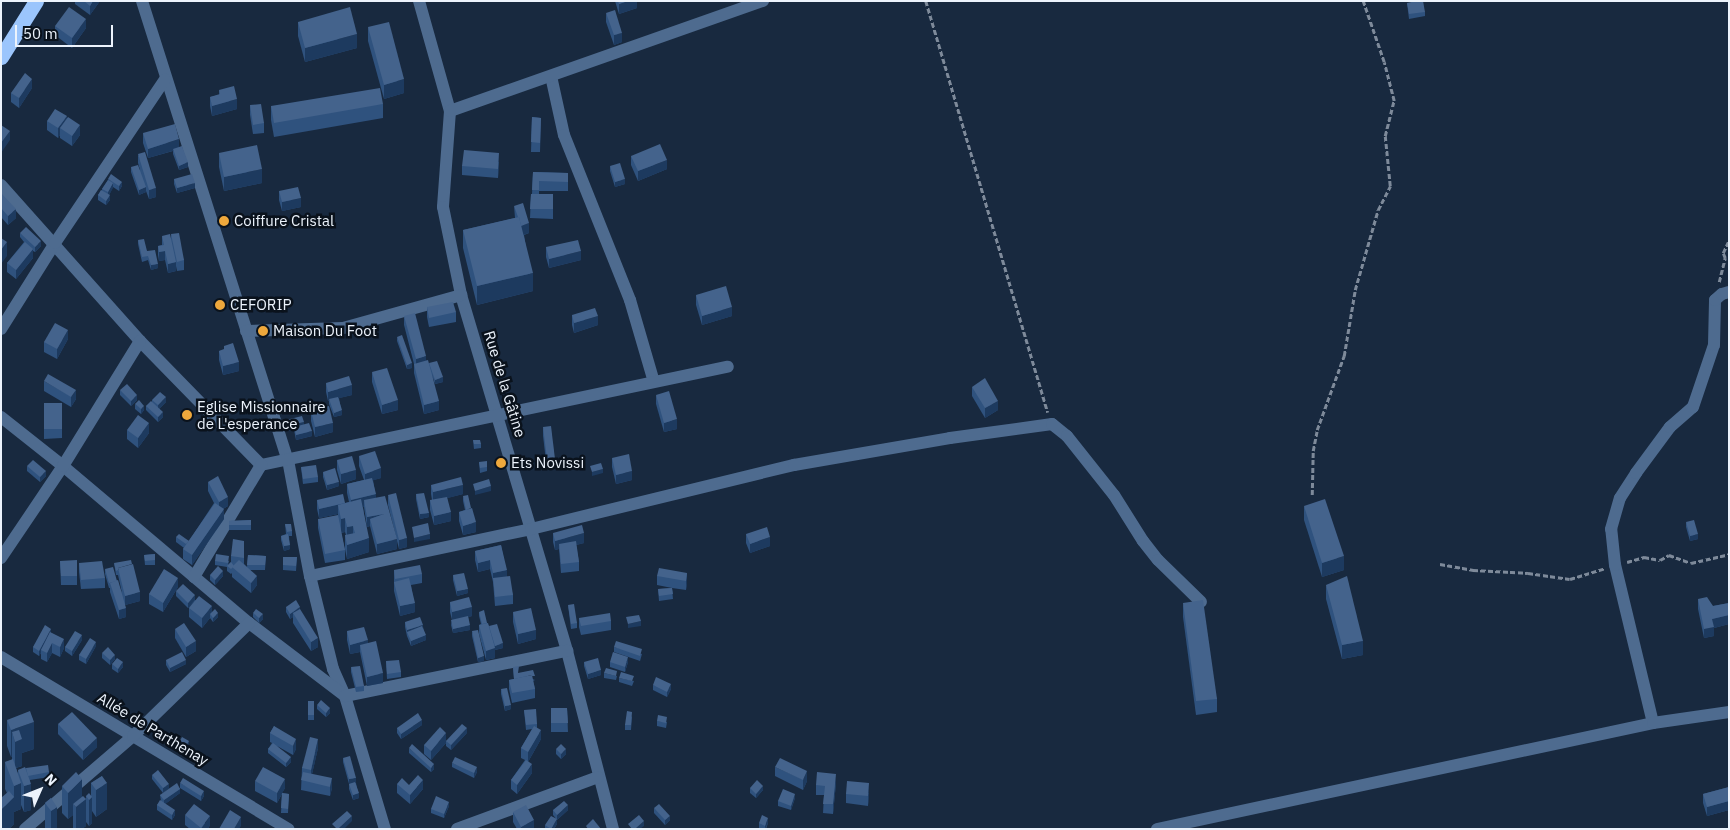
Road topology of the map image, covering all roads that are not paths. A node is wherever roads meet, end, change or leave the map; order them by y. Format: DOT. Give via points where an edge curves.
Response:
graph roads {
  1 [pos="36,1"];
  2 [pos="142,1"];
  3 [pos="419,1"];
  4 [pos="762,1"];
  5 [pos="1,57"];
  6 [pos="551,76"];
  7 [pos="166,79"];
  8 [pos="450,111"];
  9 [pos="1,185"];
  10 [pos="55,243"];
  11 [pos="1729,292"];
  12 [pos="461,295"];
  13 [pos="1,329"];
  14 [pos="246,331"];
  15 [pos="140,341"];
  16 [pos="728,367"];
  17 [pos="654,382"];
  18 [pos="498,416"];
  19 [pos="1,417"];
  20 [pos="288,460"];
  21 [pos="261,465"];
  22 [pos="63,466"];
  23 [pos="531,529"];
  24 [pos="1,558"];
  25 [pos="194,576"];
  26 [pos="310,576"];
  27 [pos="1201,602"];
  28 [pos="249,623"];
  29 [pos="567,651"];
  30 [pos="1,657"];
  31 [pos="345,696"];
  32 [pos="1729,712"];
  33 [pos="1653,723"];
  34 [pos="132,736"];
  35 [pos="598,777"];
  36 [pos="25,829"];
  37 [pos="288,829"];
  38 [pos="385,829"];
  39 [pos="457,829"];
  40 [pos="612,829"];
  41 [pos="1157,829"];
  1 -- 5 [label="highway"];
  2 -- 7 [label="street"];
  3 -- 8 [label="street, Rue de la Gâtine"];
  4 -- 6 [label="street"];
  6 -- 8 [label="street"];
  6 -- 17 [label="street" via="564,135 630,300"];
  7 -- 10 [label="street"];
  7 -- 14 [label="street"];
  8 -- 12 [label="street, Rue de la Gâtine" via="443,207"];
  9 -- 10 [label="street"];
  10 -- 13 [label="street"];
  10 -- 15 [label="street"];
  11 -- 33 [label="street" via="1715,300 1714,345 1693,407 1670,427 1620,498 1611,529 1615,565"];
  12 -- 14 [label="street" via="343,328"];
  12 -- 18 [label="street, Rue de la Gâtine"];
  14 -- 20 [label="street"];
  15 -- 21 [label="street"];
  15 -- 22 [label="street"];
  16 -- 17 [label="street"];
  17 -- 18 [label="street"];
  18 -- 20 [label="street"];
  18 -- 23 [label="street, Rue de la Gâtine"];
  19 -- 22 [label="street"];
  20 -- 21 [label="street"];
  20 -- 26 [label="street"];
  21 -- 25 [label="street"];
  22 -- 24 [label="street"];
  22 -- 25 [label="street"];
  23 -- 26 [label="street"];
  23 -- 27 [label="street" via="794,466 950,438 1052,424 1067,436 1114,495 1158,560"];
  23 -- 29 [label="street, Rue de la Gâtine"];
  25 -- 28 [label="street"];
  26 -- 31 [label="street" via="333,669"];
  28 -- 31 [label="street"];
  28 -- 34 [label="street"];
  29 -- 31 [label="street"];
  29 -- 35 [label="street, Rue de la Gâtine"];
  30 -- 34 [label="street, Allée de Parthenay"];
  31 -- 38 [label="street"];
  32 -- 33 [label="street"];
  33 -- 41 [label="street"];
  34 -- 36 [label="street"];
  34 -- 37 [label="street, Allée de Parthenay"];
  35 -- 39 [label="street"];
  35 -- 40 [label="street, Rue de la Gâtine"];
}
